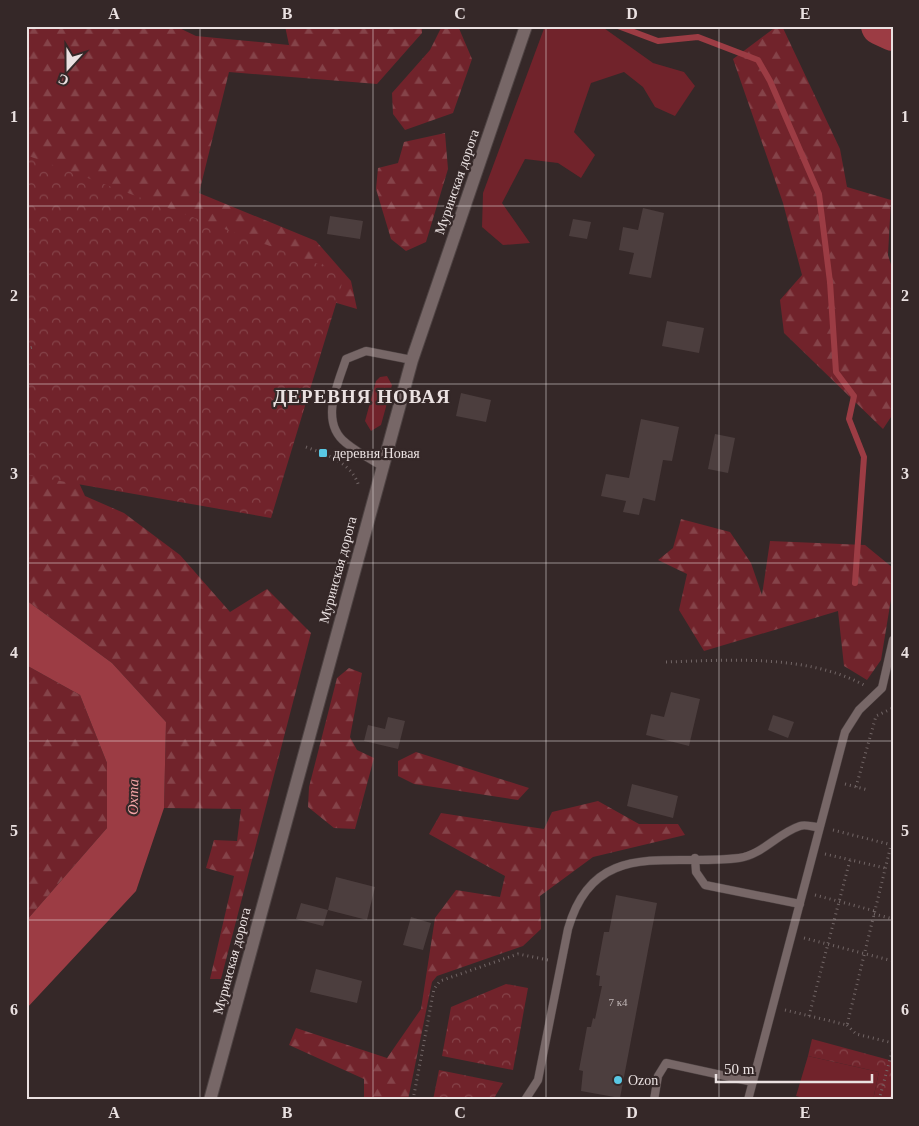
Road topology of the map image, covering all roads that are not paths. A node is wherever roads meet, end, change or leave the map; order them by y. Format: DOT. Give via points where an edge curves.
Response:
graph roads {
  1 [pos="526,26"];
  2 [pos="412,360"];
  3 [pos="382,466"];
  4 [pos="893,640"];
  5 [pos="818,827"];
  6 [pos="695,858"];
  7 [pos="800,904"];
  8 [pos="753,1082"];
  9 [pos="210,1100"];
  10 [pos="525,1100"];
  11 [pos="654,1100"];
  12 [pos="748,1100"];
  1 -- 2 [label="street, Муринская дорога"];
  2 -- 3 [label="street, Муринская дорога"];
  2 -- 3 [label="lane" via="366,351 346,359 332,403 332,418 344,442"];
  3 -- 9 [label="street, Муринская дорога"];
  4 -- 5 [label="lane" via="882,688 851,720"];
  5 -- 6 [label="lane" via="801,825 741,858"];
  5 -- 7 [label="lane"];
  6 -- 7 [label="lane" via="696,872 705,885"];
  6 -- 10 [label="lane" via="638,862 620,867 585,889 574,908 538,1080"];
  7 -- 8 [label="lane"];
  8 -- 11 [label="lane" via="666,1063 658,1076"];
  8 -- 12 [label="lane"];
}
